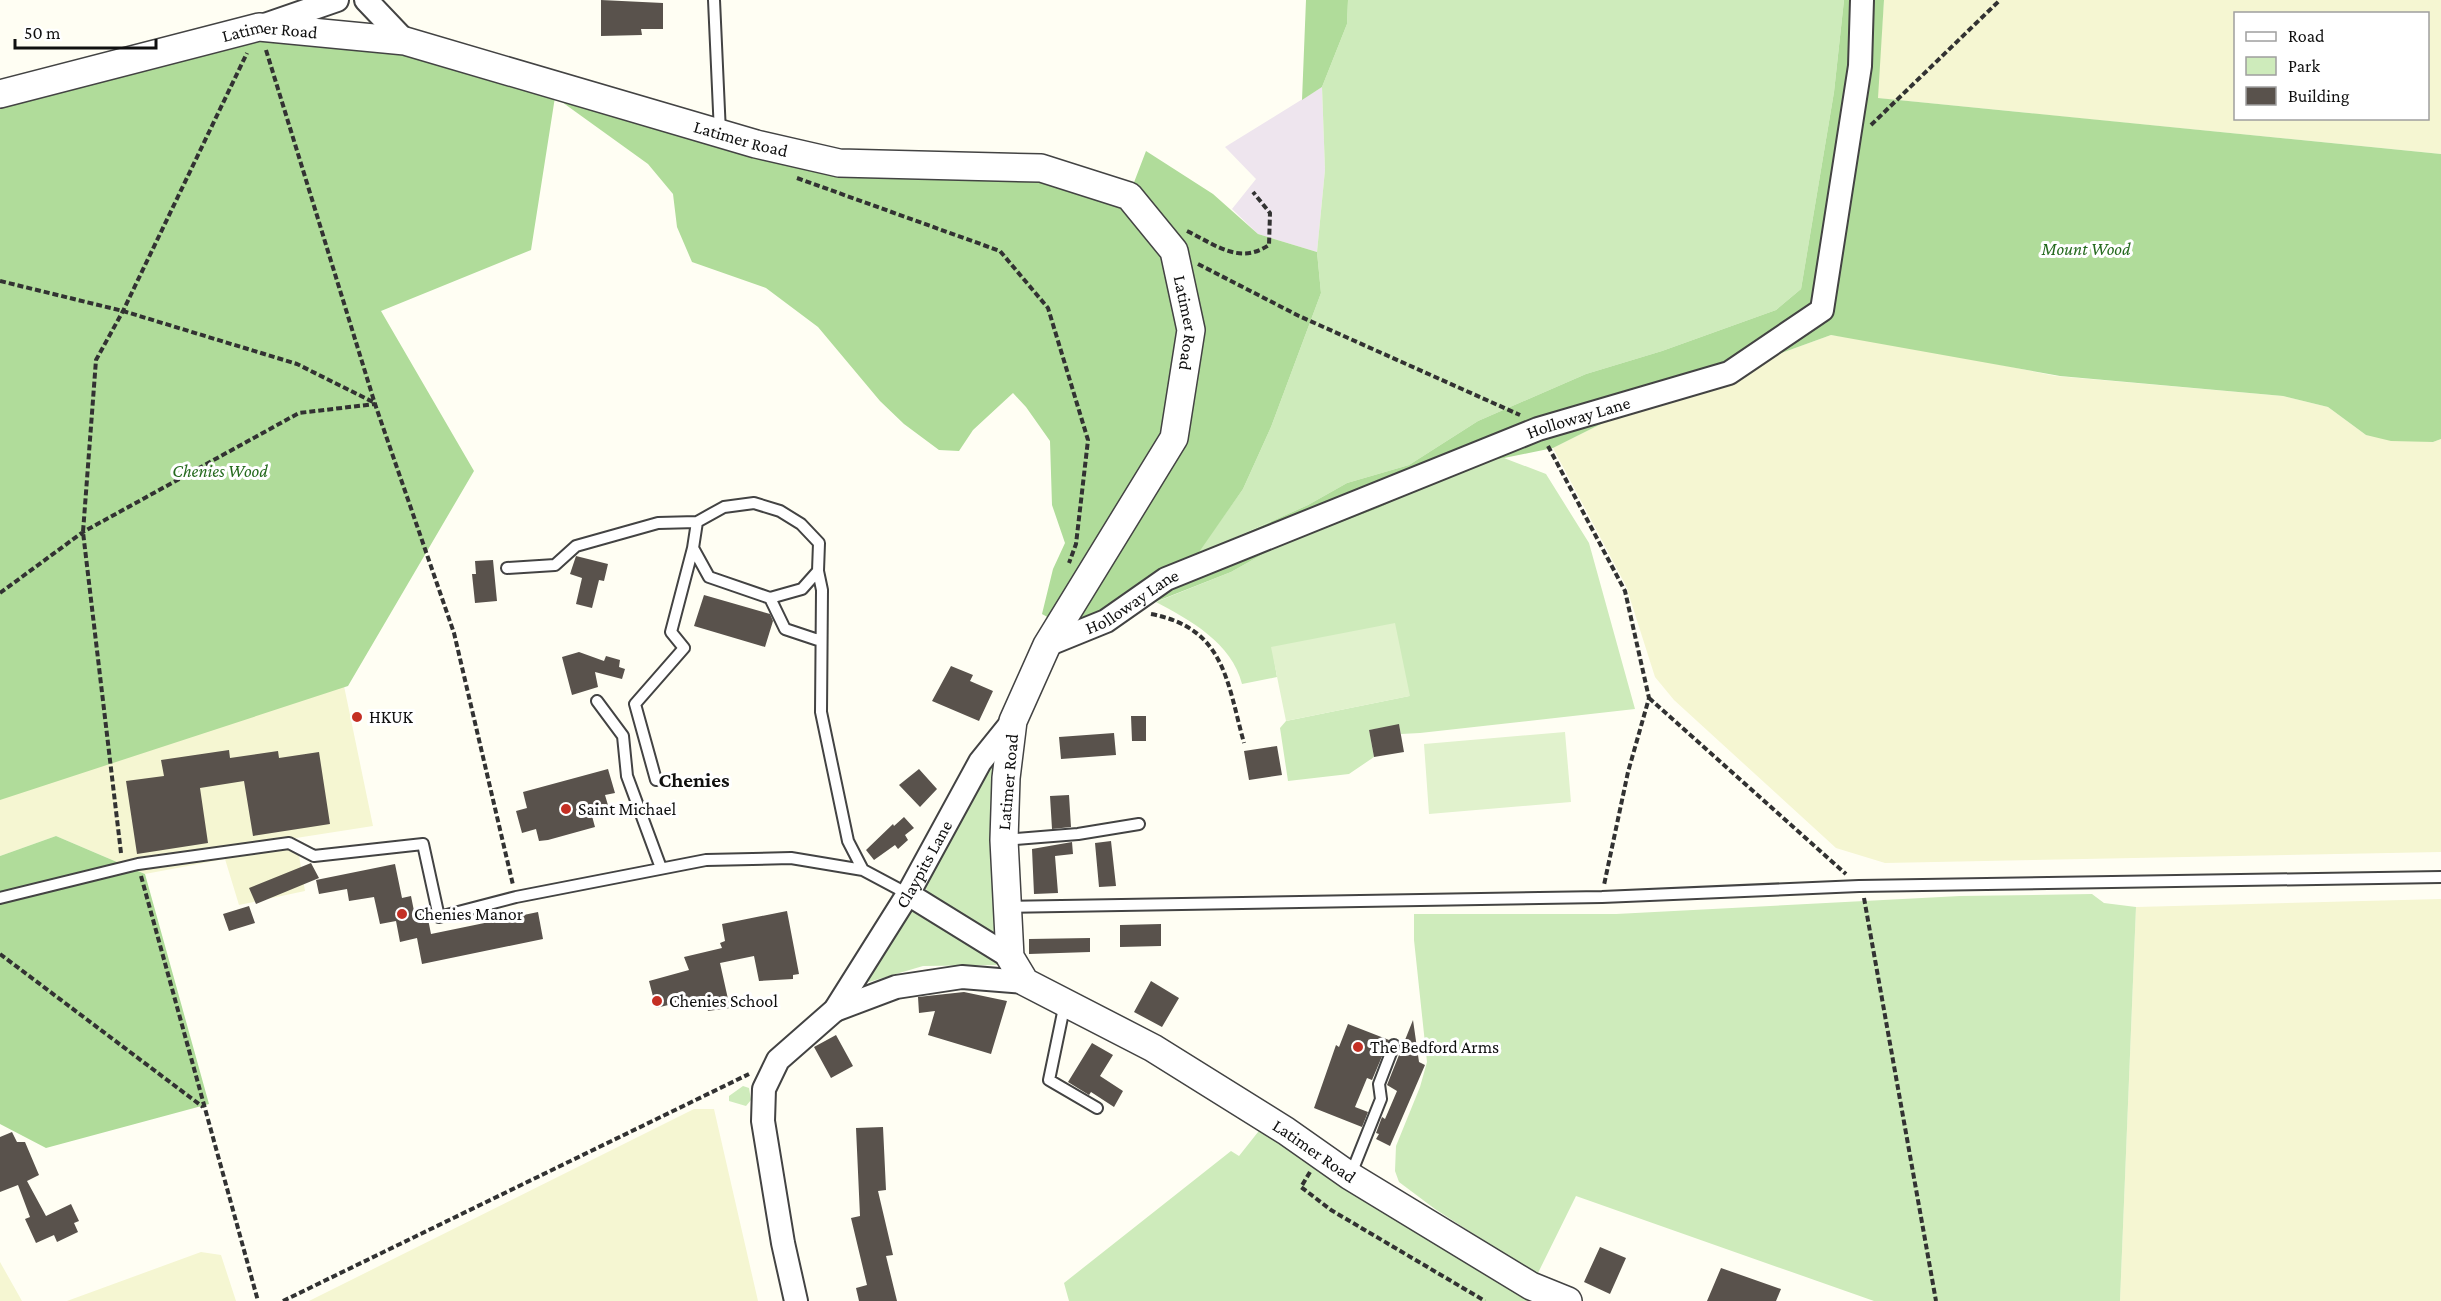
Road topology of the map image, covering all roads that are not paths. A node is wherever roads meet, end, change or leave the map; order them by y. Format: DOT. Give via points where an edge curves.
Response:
graph roads {
  1 [pos="337,0"];
  2 [pos="366,0"];
  3 [pos="714,0"];
  4 [pos="1862,0"];
  5 [pos="259,27"];
  6 [pos="405,40"];
  7 [pos="0,94"];
  8 [pos="720,134"];
  9 [pos="697,522"];
  10 [pos="693,548"];
  11 [pos="507,568"];
  12 [pos="818,571"];
  13 [pos="770,598"];
  14 [pos="821,641"];
  15 [pos="1047,645"];
  16 [pos="597,701"];
  17 [pos="1014,721"];
  18 [pos="656,780"];
  19 [pos="1139,824"];
  20 [pos="1004,840"];
  21 [pos="661,868"];
  22 [pos="863,870"];
  23 [pos="2441,876"];
  24 [pos="908,894"];
  25 [pos="0,898"];
  26 [pos="1007,907"];
  27 [pos="1010,957"];
  28 [pos="1025,982"];
  29 [pos="1065,1002"];
  30 [pos="836,1010"];
  31 [pos="1394,1045"];
  32 [pos="1097,1108"];
  33 [pos="1350,1176"];
  34 [pos="796,1301"];
  35 [pos="1568,1301"];
  1 -- 5 [label="street"];
  2 -- 6 [label="street"];
  3 -- 8 [label="lane"];
  4 -- 15 [label="street, Holloway Lane" via="1860,66 1822,310 1729,373 1538,429 1166,579 1106,621"];
  5 -- 6 [label="street, Latimer Road"];
  5 -- 7 [label="street, Latimer Road"];
  6 -- 8 [label="street, Latimer Road"];
  8 -- 15 [label="street, Latimer Road" via="839,163 1041,168 1129,196 1180,241 1191,330 1174,438"];
  9 -- 10 [label="lane"];
  9 -- 11 [label="lane" via="658,524 576,546 555,565"];
  9 -- 12 [label="lane" via="724,507 754,503 780,511 801,524 819,543"];
  10 -- 13 [label="lane" via="709,577"];
  10 -- 18 [label="lane" via="671,632 684,648 634,704"];
  12 -- 13 [label="lane" via="802,589"];
  12 -- 14 [label="lane" via="822,590"];
  13 -- 14 [label="lane" via="785,629"];
  14 -- 22 [label="lane" via="821,712 848,841"];
  15 -- 17 [label="street, Latimer Road"];
  16 -- 21 [label="lane" via="623,736 627,776"];
  17 -- 20 [label="street, Latimer Road" via="1006,778"];
  17 -- 24 [label="street, Claypits Lane" via="980,762"];
  19 -- 20 [label="lane"];
  20 -- 26 [label="street, Latimer Road"];
  21 -- 22 [label="lane" via="706,860 791,858"];
  21 -- 25 [label="lane" via="516,897 440,917 423,844 314,856 289,843 138,864"];
  22 -- 24 [label="lane"];
  23 -- 26 [label="lane"];
  24 -- 27 [label="street"];
  24 -- 30 [label="street, Claypits Lane"];
  26 -- 27 [label="street, Latimer Road"];
  27 -- 28 [label="street, Latimer Road"];
  28 -- 29 [label="street, Latimer Road"];
  28 -- 30 [label="street, Claypits Lane" via="962,977 896,987"];
  29 -- 32 [label="lane" via="1049,1080"];
  29 -- 33 [label="street, Latimer Road" via="1153,1048"];
  30 -- 34 [label="street, Claypits Lane" via="778,1060 764,1089 763,1121"];
  31 -- 33 [label="lane" via="1378,1084 1381,1099"];
  33 -- 35 [label="street, Latimer Road" via="1531,1286"];
}
